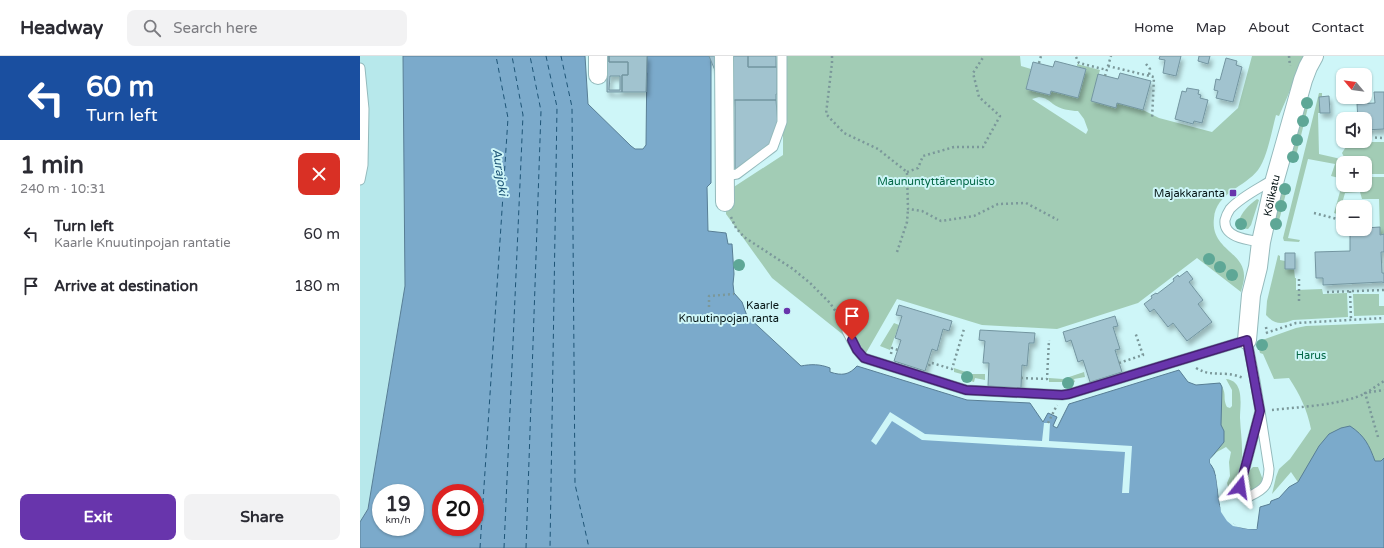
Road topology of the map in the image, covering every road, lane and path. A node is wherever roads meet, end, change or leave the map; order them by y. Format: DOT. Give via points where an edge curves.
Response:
graph roads {
  1 [pos="598,56"];
  2 [pos="724,56"];
  3 [pos="782,56"];
  4 [pos="832,56"];
  5 [pos="984,56"];
  6 [pos="1041,56"];
  7 [pos="1111,56"];
  8 [pos="1289,56"];
  9 [pos="1314,56"];
  10 [pos="1076,57"];
  11 [pos="1039,63"];
  12 [pos="1146,64"];
  13 [pos="1108,66"];
  14 [pos="1290,67"];
  15 [pos="360,68"];
  16 [pos="1107,70"];
  17 [pos="598,75"];
  18 [pos="1149,75"];
  19 [pos="1105,76"];
  20 [pos="1152,119"];
  21 [pos="1372,137"];
  22 [pos="1384,138"];
  23 [pos="907,172"];
  24 [pos="725,176"];
  25 [pos="1275,179"];
  26 [pos="360,180"];
  27 [pos="725,202"];
  28 [pos="908,209"];
  29 [pos="1314,213"];
  30 [pos="1336,219"];
  31 [pos="1058,220"];
  32 [pos="1261,242"];
  33 [pos="898,252"];
  34 [pos="1299,278"];
  35 [pos="1384,290"];
  36 [pos="1350,291"];
  37 [pos="1327,292"];
  38 [pos="734,294"];
  39 [pos="1299,301"];
  40 [pos="709,307"];
  41 [pos="1384,318"];
  42 [pos="1351,320"];
  43 [pos="1264,321"];
  44 [pos="964,329"];
  45 [pos="847,331"];
  46 [pos="1135,332"];
  47 [pos="1267,333"];
  48 [pos="1049,340"];
  49 [pos="1247,340"];
  50 [pos="898,350"];
  51 [pos="889,360"];
  52 [pos="930,363"];
  53 [pos="1119,363"];
  54 [pos="1191,365"];
  55 [pos="1021,378"];
  56 [pos="1255,381"];
  57 [pos="1384,381"];
  58 [pos="1384,390"];
  59 [pos="1365,393"];
  60 [pos="1056,406"];
  61 [pos="1260,411"];
  62 [pos="1048,423"];
  63 [pos="1378,437"];
  1 -- 17 [label="street"];
  2 -- 24 [label="street"];
  3 -- 24 [label="lane" via="782,122 773,147 737,174"];
  4 -- 23 [label="path" via="826,114 844,133 878,149"];
  5 -- 23 [label="path" via="973,72 979,97 1000,116 983,147 954,147 923,156 918,168"];
  6 -- 11 [label="path"];
  7 -- 13 [label="path"];
  8 -- 14 [label="path"];
  9 -- 25 [label="street, Kölikatu" via="1303,80"];
  10 -- 16 [label="path" via="1079,62"];
  12 -- 18 [label="path" via="1150,69"];
  13 -- 16 [label="path"];
  13 -- 18 [label="path"];
  15 -- 26 [label="lane" via="364,109 363,165"];
  16 -- 19 [label="path"];
  18 -- 20 [label="path" via="1155,80"];
  21 -- 22 [label="path"];
  23 -- 28 [label="path"];
  24 -- 27 [label="street"];
  25 -- 32 [label="street, Kölikatu"];
  25 -- 32 [label="lane" via="1237,203 1227,213 1225,222 1234,235"];
  27 -- 45 [label="path" via="739,232 810,283 830,303"];
  28 -- 31 [label="path" via="922,211 941,221 974,216 998,204 1026,203"];
  28 -- 33 [label="path"];
  29 -- 30 [label="path"];
  32 -- 49 [label="street, Kölikatu" via="1251,296"];
  34 -- 39 [label="path"];
  35 -- 36 [label="path"];
  36 -- 37 [label="path"];
  36 -- 42 [label="path"];
  38 -- 40 [label="path" via="709,296"];
  41 -- 42 [label="path"];
  42 -- 47 [label="path" via="1296,323"];
  43 -- 47 [label="path"];
  44 -- 52 [label="path" via="952,369"];
  45 -- 49 [label="lane" via="864,358 966,390 1062,395"];
  46 -- 53 [label="path" via="1143,355"];
  47 -- 49 [label="path"];
  48 -- 55 [label="path" via="1047,379"];
  49 -- 56 [label="lane"];
  50 -- 51 [label="path" via="892,348"];
  54 -- 56 [label="path" via="1210,374 1229,374"];
  56 -- 61 [label="lane"];
  57 -- 59 [label="path"];
  58 -- 59 [label="path"];
  59 -- 61 [label="path" via="1340,401"];
  59 -- 63 [label="path"];
  60 -- 62 [label="path"];
  61 -- 61 [label="lane" via="1240,487 1240,491 1250,496 1262,490 1269,476"];
}
